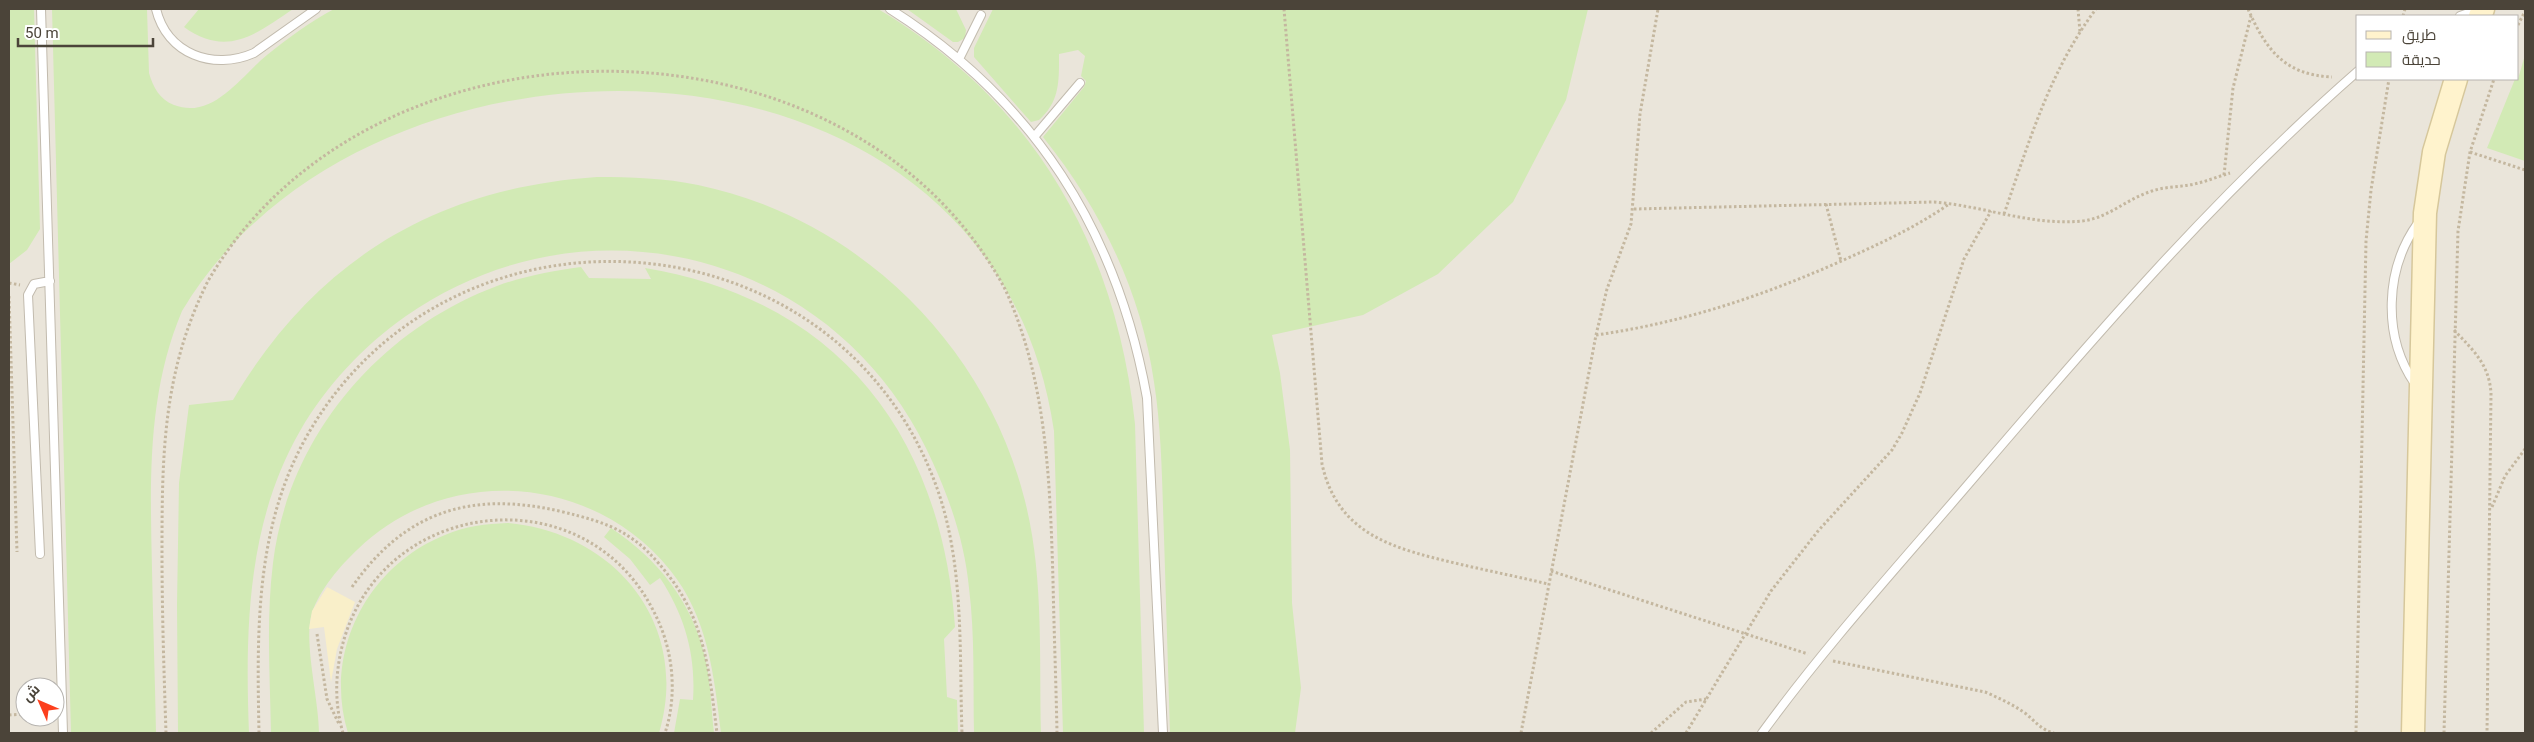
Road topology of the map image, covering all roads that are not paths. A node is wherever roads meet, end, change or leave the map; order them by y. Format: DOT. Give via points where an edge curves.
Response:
graph roads {
  1 [pos="41,9"];
  2 [pos="156,9"];
  3 [pos="316,9"];
  4 [pos="890,9"];
  5 [pos="2479,9"];
  6 [pos="981,15"];
  7 [pos="2463,15"];
  8 [pos="959,59"];
  9 [pos="2356,72"];
  10 [pos="1080,83"];
  11 [pos="2450,84"];
  12 [pos="1034,137"];
  13 [pos="2425,213"];
  14 [pos="50,282"];
  15 [pos="2421,393"];
  16 [pos="40,554"];
  17 [pos="63,733"];
  18 [pos="1163,733"];
  19 [pos="1762,733"];
  20 [pos="2413,733"];
  1 -- 14 [label="lane"];
  2 -- 3 [label="lane" via="162,26 177,45 197,56 220,61 254,53"];
  4 -- 8 [label="lane"];
  5 -- 7 [label="lane"];
  6 -- 8 [label="lane"];
  8 -- 12 [label="lane"];
  9 -- 19 [label="lane" via="2190,232 2133,294 1820,658"];
  10 -- 12 [label="lane"];
  11 -- 13 [label="street" via="2434,152"];
  12 -- 18 [label="lane" via="1068,185 1097,236 1122,296 1141,364 1147,398"];
  13 -- 15 [label="street"];
  13 -- 15 [label="lane" via="2400,259 2394,280 2392,310 2400,354"];
  14 -- 16 [label="lane" via="34,284 28,295"];
  14 -- 17 [label="lane"];
  15 -- 20 [label="street"];
}
